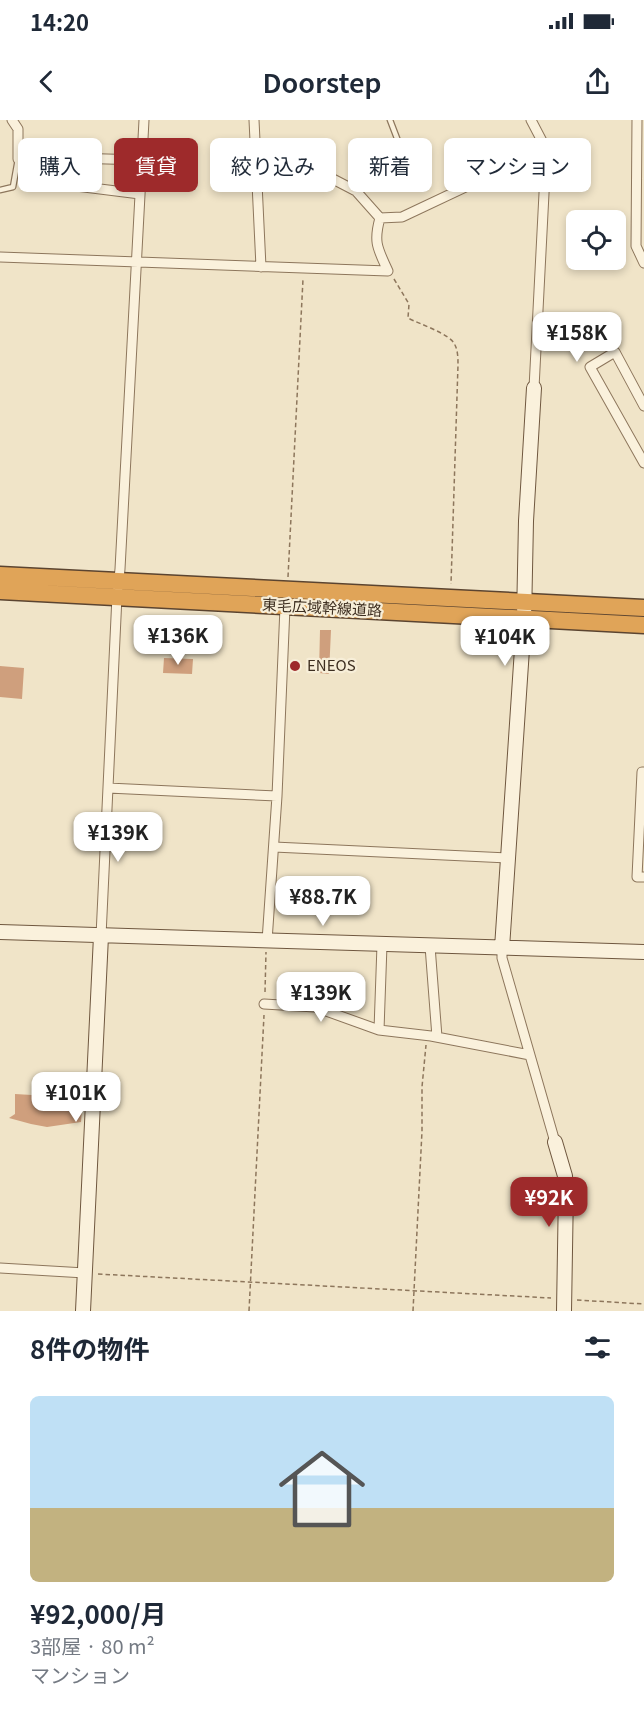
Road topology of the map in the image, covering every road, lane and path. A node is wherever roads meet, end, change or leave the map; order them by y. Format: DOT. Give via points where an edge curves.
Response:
graph roads {
  1 [pos="12,120"];
  2 [pos="144,120"];
  3 [pos="254,120"];
  4 [pos="390,120"];
  5 [pos="531,120"];
  6 [pos="637,120"];
  7 [pos="18,138"];
  8 [pos="143,138"];
  9 [pos="255,138"];
  10 [pos="397,138"];
  11 [pos="540,138"];
  12 [pos="18,159"];
  13 [pos="336,181"];
  14 [pos="102,189"];
  15 [pos="0,190"];
  16 [pos="256,192"];
  17 [pos="455,192"];
  18 [pos="544,192"];
  19 [pos="140,194"];
  20 [pos="380,218"];
  21 [pos="0,257"];
  22 [pos="136,262"];
  23 [pos="644,263"];
  24 [pos="261,267"];
  25 [pos="304,269"];
  26 [pos="388,271"];
  27 [pos="534,388"];
  28 [pos="644,406"];
  29 [pos="644,463"];
  30 [pos="0,574"];
  31 [pos="118,589"];
  32 [pos="0,591"];
  33 [pos="287,598"];
  34 [pos="451,599"];
  35 [pos="644,608"];
  36 [pos="524,611"];
  37 [pos="644,625"];
  38 [pos="644,772"];
  39 [pos="108,788"];
  40 [pos="277,796"];
  41 [pos="273,847"];
  42 [pos="508,858"];
  43 [pos="644,877"];
  44 [pos="0,932"];
  45 [pos="101,936"];
  46 [pos="267,941"];
  47 [pos="382,945"];
  48 [pos="430,946"];
  49 [pos="502,948"];
  50 [pos="644,952"];
  51 [pos="264,1004"];
  52 [pos="380,1030"];
  53 [pos="427,1035"];
  54 [pos="437,1037"];
  55 [pos="530,1055"];
  56 [pos="555,1142"];
  57 [pos="0,1268"];
  58 [pos="85,1273"];
  59 [pos="251,1282"];
  60 [pos="415,1291"];
  61 [pos="644,1304"];
  62 [pos="564,1305"];
  63 [pos="83,1311"];
  64 [pos="249,1311"];
  65 [pos="413,1311"];
  1 -- 7 [label="street"];
  2 -- 8 [label="street"];
  3 -- 9 [label="street"];
  4 -- 10 [label="lane"];
  5 -- 11 [label="street"];
  6 -- 23 [label="street" via="636,246"];
  12 -- 15 [label="lane" via="13,187"];
  13 -- 20 [label="street" via="356,191"];
  14 -- 19 [label="street"];
  16 -- 24 [label="street"];
  17 -- 20 [label="street" via="402,217"];
  18 -- 27 [label="street"];
  19 -- 22 [label="street"];
  20 -- 26 [label="street" via="377,246"];
  21 -- 22 [label="street"];
  22 -- 24 [label="street"];
  22 -- 31 [label="street"];
  24 -- 25 [label="street"];
  25 -- 26 [label="street"];
  25 -- 33 [label="path"];
  26 -- 34 [label="path" via="409,304 408,318 455,343 458,365"];
  27 -- 36 [label="street"];
  28 -- 29 [label="street" via="615,352 590,367"];
  30 -- 31 [label="highway, 東毛広域幹線道路"];
  31 -- 32 [label="highway, 東毛広域幹線道路"];
  31 -- 33 [label="highway, 東毛広域幹線道路"];
  31 -- 39 [label="street"];
  33 -- 34 [label="highway, 東毛広域幹線道路"];
  33 -- 36 [label="highway, 東毛広域幹線道路"];
  33 -- 40 [label="street"];
  34 -- 36 [label="highway, 東毛広域幹線道路"];
  35 -- 36 [label="highway, 東毛広域幹線道路"];
  36 -- 37 [label="highway, 東毛広域幹線道路"];
  36 -- 42 [label="street"];
  38 -- 43 [label="street" via="637,877"];
  39 -- 40 [label="street"];
  39 -- 45 [label="street"];
  40 -- 41 [label="street"];
  41 -- 42 [label="street"];
  41 -- 46 [label="street"];
  42 -- 49 [label="street"];
  44 -- 45 [label="street"];
  45 -- 46 [label="street"];
  45 -- 58 [label="street"];
  46 -- 47 [label="street"];
  46 -- 51 [label="path"];
  47 -- 48 [label="street"];
  47 -- 52 [label="street"];
  48 -- 49 [label="street"];
  48 -- 54 [label="street"];
  49 -- 50 [label="street"];
  49 -- 55 [label="street"];
  51 -- 52 [label="street" via="315,1007"];
  51 -- 59 [label="path"];
  52 -- 53 [label="street"];
  53 -- 54 [label="street"];
  53 -- 60 [label="path"];
  54 -- 55 [label="street"];
  55 -- 56 [label="street"];
  56 -- 62 [label="street" via="566,1190"];
  57 -- 58 [label="street"];
  58 -- 59 [label="path"];
  58 -- 63 [label="street"];
  59 -- 60 [label="path"];
  59 -- 64 [label="path"];
  60 -- 62 [label="path"];
  60 -- 65 [label="path"];
  61 -- 62 [label="path"];
}
